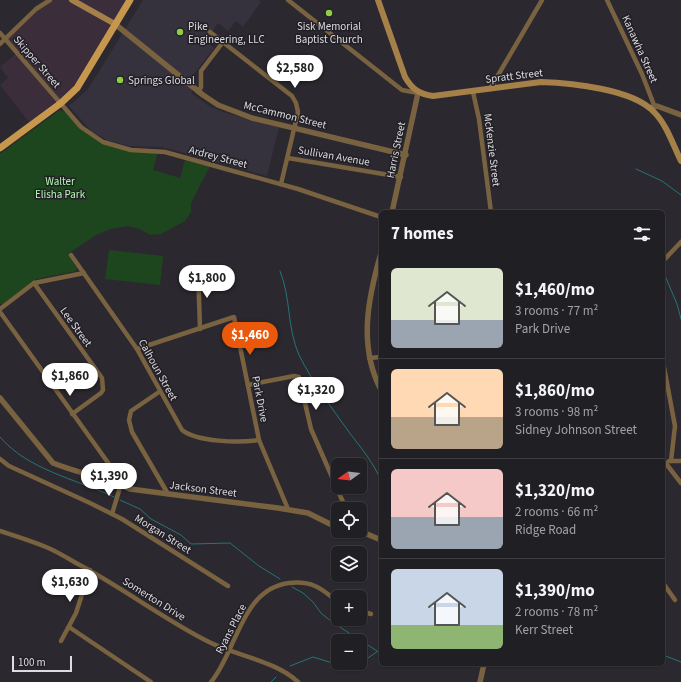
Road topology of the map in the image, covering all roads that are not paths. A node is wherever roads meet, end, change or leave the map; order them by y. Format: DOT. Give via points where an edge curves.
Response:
graph roads {
  1 [pos="50,0"];
  2 [pos="72,0"];
  3 [pos="130,0"];
  4 [pos="288,0"];
  5 [pos="378,0"];
  6 [pos="542,0"];
  7 [pos="607,0"];
  8 [pos="114,24"];
  9 [pos="0,32"];
  10 [pos="210,32"];
  11 [pos="6,39"];
  12 [pos="223,42"];
  13 [pos="0,44"];
  14 [pos="490,89"];
  15 [pos="198,92"];
  16 [pos="418,92"];
  17 [pos="473,92"];
  18 [pos="61,103"];
  19 [pos="652,107"];
  20 [pos="681,115"];
  21 [pos="295,129"];
  22 [pos="0,148"];
  23 [pos="406,155"];
  24 [pos="288,158"];
  25 [pos="681,161"];
  26 [pos="401,177"];
  27 [pos="282,184"];
  28 [pos="393,210"];
  29 [pos="491,210"];
  30 [pos="379,216"];
  31 [pos="681,242"];
  32 [pos="71,255"];
  33 [pos="665,259"];
  34 [pos="379,261"];
  35 [pos="198,269"];
  36 [pos="84,274"];
  37 [pos="34,283"];
  38 [pos="0,310"];
  39 [pos="200,329"];
  40 [pos="137,349"];
  41 [pos="379,357"];
  42 [pos="369,358"];
  43 [pos="665,373"];
  44 [pos="248,385"];
  45 [pos="379,386"];
  46 [pos="159,392"];
  47 [pos="0,398"];
  48 [pos="72,414"];
  49 [pos="259,440"];
  50 [pos="0,459"];
  51 [pos="665,460"];
  52 [pos="665,461"];
  53 [pos="671,461"];
  54 [pos="681,461"];
  55 [pos="681,483"];
  56 [pos="121,485"];
  57 [pos="168,494"];
  58 [pos="343,502"];
  59 [pos="288,510"];
  60 [pos="112,514"];
  61 [pos="331,524"];
  62 [pos="0,531"];
  63 [pos="367,534"];
  64 [pos="379,539"];
  65 [pos="90,570"];
  66 [pos="228,586"];
  67 [pos="665,586"];
  68 [pos="331,597"];
  69 [pos="675,600"];
  70 [pos="367,613"];
  71 [pos="371,614"];
  72 [pos="69,627"];
  73 [pos="61,641"];
  74 [pos="229,652"];
  75 [pos="484,666"];
  76 [pos="151,682"];
  77 [pos="211,682"];
  78 [pos="298,682"];
  79 [pos="480,682"];
  1 -- 11 [label="street" via="36,9"];
  2 -- 8 [label="main road"];
  3 -- 8 [label="main road"];
  4 -- 16 [label="street" via="402,90"];
  5 -- 16 [label="main road" via="405,77"];
  6 -- 14 [label="street"];
  7 -- 19 [label="street, Kanawha Street" via="640,68"];
  8 -- 15 [label="street, McCammon Street"];
  8 -- 18 [label="main road" via="83,79"];
  9 -- 11 [label="street, Skipper Street"];
  10 -- 12 [label="street"];
  11 -- 13 [label="street"];
  11 -- 18 [label="street, Skipper Street"];
  12 -- 15 [label="street" via="201,71 201,87"];
  12 -- 21 [label="street" via="292,96 298,112"];
  14 -- 17 [label="main road, Spratt Street"];
  14 -- 19 [label="main road, Spratt Street" via="541,82 570,83 628,97"];
  15 -- 21 [label="street, McCammon Street" via="236,113"];
  16 -- 17 [label="main road, Spratt Street" via="433,96"];
  16 -- 23 [label="street, Harris Street"];
  17 -- 29 [label="street, McKenzie Street"];
  18 -- 22 [label="main road"];
  18 -- 27 [label="street, Ardrey Street" via="81,127 108,144 130,150 165,152"];
  19 -- 20 [label="street"];
  19 -- 25 [label="main road, Spratt Street"];
  21 -- 23 [label="street, McCammon Street"];
  21 -- 24 [label="street"];
  23 -- 26 [label="street, Harris Street"];
  24 -- 26 [label="street, Sullivan Avenue"];
  24 -- 27 [label="street"];
  26 -- 28 [label="street, Harris Street"];
  27 -- 30 [label="street, Ardrey Street"];
  31 -- 33 [label="street"];
  32 -- 36 [label="street, Calhoun Street"];
  34 -- 42 [label="street" via="367,319"];
  35 -- 39 [label="street"];
  36 -- 37 [label="street"];
  36 -- 40 [label="street, Calhoun Street"];
  37 -- 38 [label="street"];
  37 -- 48 [label="street, Lee Street" via="102,378 101,393"];
  38 -- 48 [label="street"];
  39 -- 40 [label="street, Park Drive"];
  39 -- 44 [label="street, Park Drive" via="234,317"];
  40 -- 46 [label="street, Calhoun Street"];
  41 -- 42 [label="street"];
  42 -- 45 [label="street"];
  43 -- 53 [label="street" via="675,426"];
  44 -- 49 [label="street, Park Drive"];
  44 -- 58 [label="street" via="299,377 311,429"];
  46 -- 49 [label="street, Calhoun Street" via="176,423 187,434 194,437 246,442"];
  46 -- 57 [label="street" via="131,412 129,420 132,432"];
  47 -- 56 [label="street, Jackson Street" via="52,463"];
  48 -- 56 [label="street" via="119,478"];
  49 -- 59 [label="street, Park Drive"];
  50 -- 60 [label="street, Morgan Street" via="9,466"];
  51 -- 53 [label="street"];
  52 -- 55 [label="street"];
  53 -- 54 [label="street"];
  56 -- 57 [label="street, Jackson Street" via="130,489"];
  56 -- 60 [label="street"];
  57 -- 59 [label="street, Jackson Street"];
  59 -- 61 [label="street, Jackson Street" via="308,513"];
  60 -- 66 [label="street, Morgan Street"];
  62 -- 65 [label="street, Somerton Drive" via="47,547"];
  63 -- 64 [label="street"];
  65 -- 72 [label="street"];
  65 -- 74 [label="street, Somerton Drive" via="170,621"];
  67 -- 69 [label="street"];
  68 -- 74 [label="street, Ryans Place" via="316,586 300,582 279,584 265,591 251,607"];
  70 -- 71 [label="street"];
  72 -- 73 [label="street"];
  72 -- 76 [label="street"];
  74 -- 77 [label="street, Ryans Place" via="222,670"];
  74 -- 78 [label="street, Somerton Drive" via="267,664"];
  75 -- 79 [label="street"];
}
